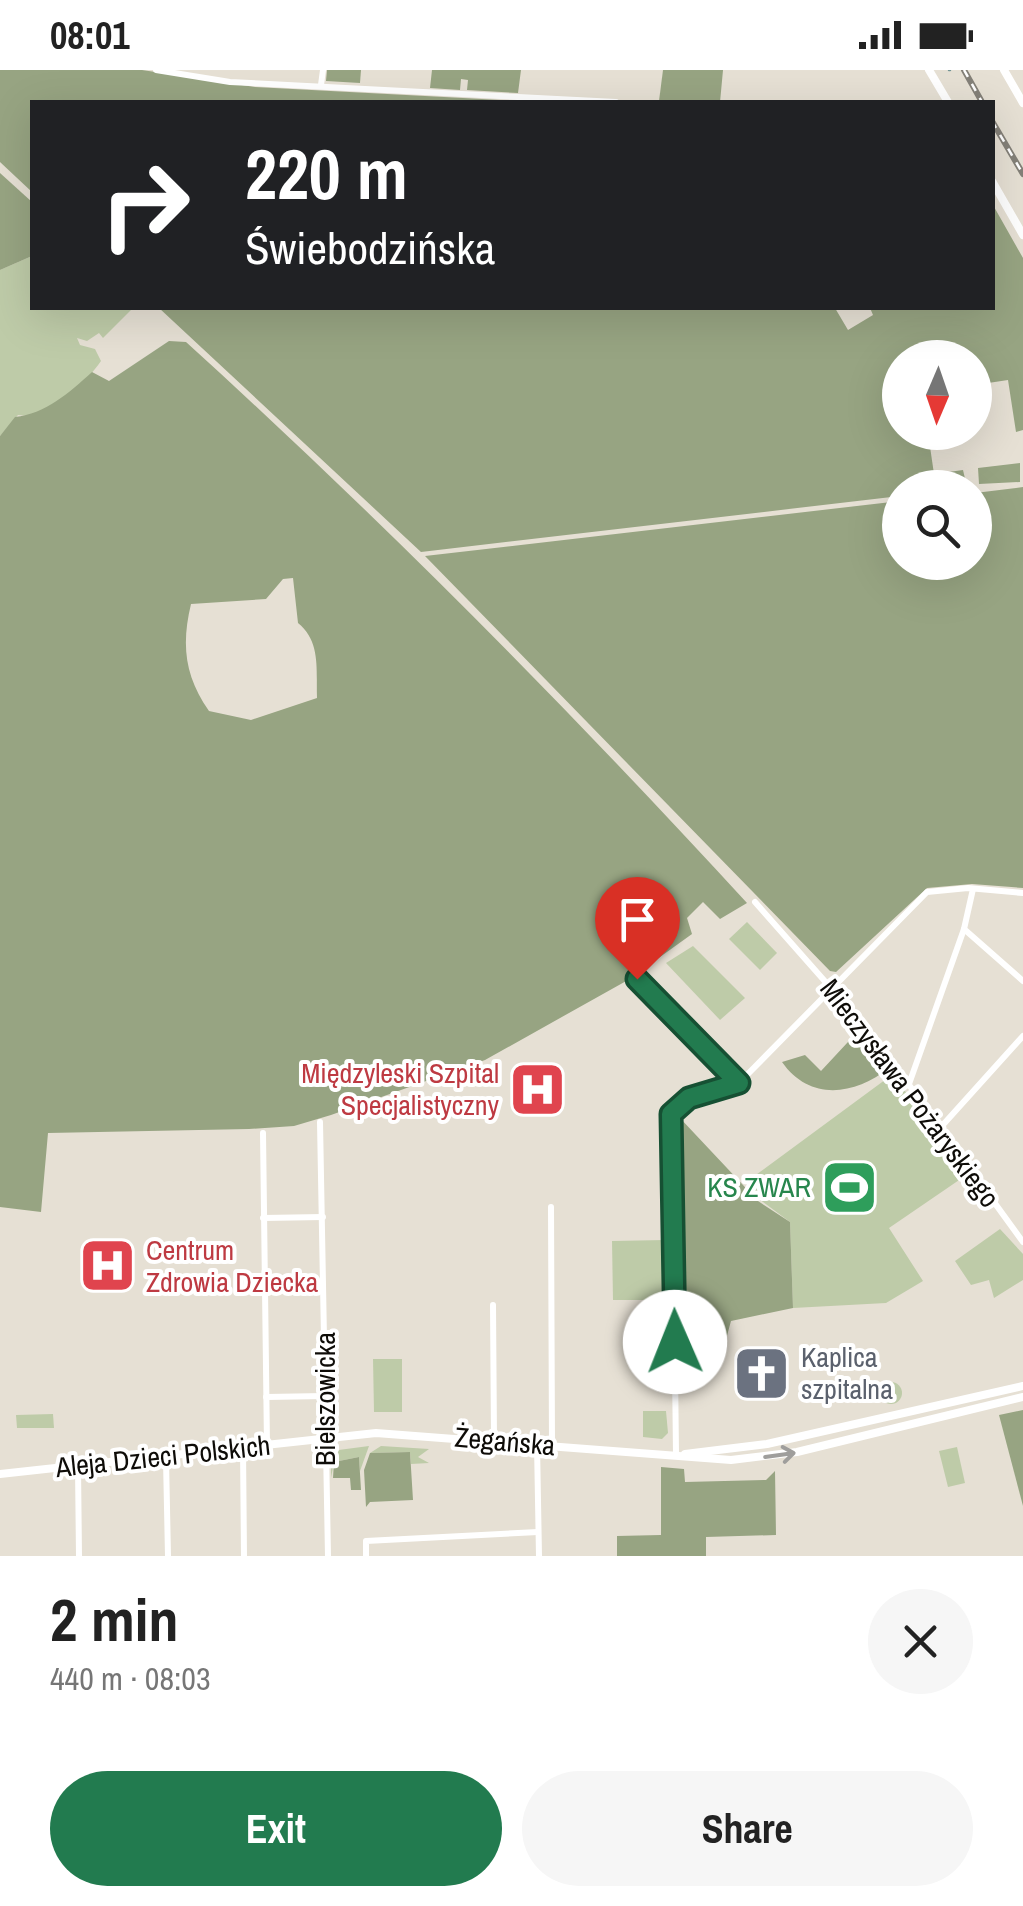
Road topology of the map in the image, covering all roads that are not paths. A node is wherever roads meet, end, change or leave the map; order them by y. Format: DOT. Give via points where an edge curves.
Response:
graph roads {
  1 [pos="156,70"];
  2 [pos="323,70"];
  3 [pos="929,70"];
  4 [pos="1004,70"];
  5 [pos="321,86"];
  6 [pos="579,100"];
  7 [pos="947,100"];
  8 [pos="1023,103"];
  9 [pos="995,186"];
  10 [pos="1023,235"];
  11 [pos="973,888"];
  12 [pos="1023,893"];
  13 [pos="755,902"];
  14 [pos="964,929"];
  15 [pos="637,979"];
  16 [pos="1023,981"];
  17 [pos="832,985"];
  18 [pos="1023,1036"];
  19 [pos="739,1083"];
  20 [pos="909,1084"];
  21 [pos="320,1122"];
  22 [pos="940,1127"];
  23 [pos="263,1132"];
  24 [pos="552,1207"];
  25 [pos="323,1217"];
  26 [pos="263,1218"];
  27 [pos="1023,1242"];
  28 [pos="492,1305"];
  29 [pos="1023,1386"];
  30 [pos="325,1396"];
  31 [pos="266,1397"];
  32 [pos="1023,1397"];
  33 [pos="325,1438"];
  34 [pos="494,1440"];
  35 [pos="537,1443"];
  36 [pos="552,1444"];
  37 [pos="267,1445"];
  38 [pos="242,1448"];
  39 [pos="680,1454"];
  40 [pos="166,1459"];
  41 [pos="78,1467"];
  42 [pos="0,1474"];
  43 [pos="538,1532"];
  44 [pos="80,1556"];
  45 [pos="168,1556"];
  46 [pos="244,1556"];
  47 [pos="328,1556"];
  48 [pos="366,1556"];
  49 [pos="538,1556"];
  1 -- 5 [label="street"];
  2 -- 5 [label="street"];
  3 -- 7 [label="street"];
  4 -- 8 [label="street"];
  5 -- 6 [label="street"];
  9 -- 10 [label="street"];
  11 -- 12 [label="street"];
  11 -- 14 [label="street"];
  11 -- 17 [label="street" via="927,892"];
  13 -- 17 [label="street, Mieczysława Pożaryskiego"];
  14 -- 16 [label="street"];
  14 -- 20 [label="street"];
  15 -- 19 [label="street"];
  17 -- 19 [label="street"];
  17 -- 20 [label="street, Mieczysława Pożaryskiego"];
  18 -- 22 [label="street"];
  19 -- 39 [label="street" via="672,1110"];
  20 -- 22 [label="street, Mieczysława Pożaryskiego"];
  21 -- 25 [label="street, Bielszowicka"];
  22 -- 27 [label="street, Mieczysława Pożaryskiego"];
  23 -- 26 [label="street"];
  24 -- 36 [label="street"];
  25 -- 26 [label="street"];
  25 -- 30 [label="street, Bielszowicka"];
  26 -- 31 [label="street"];
  28 -- 34 [label="street"];
  29 -- 39 [label="street, Żegańska" via="767,1444"];
  30 -- 31 [label="street"];
  30 -- 33 [label="street, Bielszowicka"];
  31 -- 37 [label="street"];
  39 -- 32 [label="street, Żegańska, one-way" via="708,1460 780,1455"];
  33 -- 34 [label="street, Żegańska" via="395,1433"];
  33 -- 37 [label="street, Aleja Dzieci Polskich"];
  33 -- 47 [label="street, Bielszowicka"];
  34 -- 35 [label="street, Żegańska"];
  35 -- 36 [label="street, Żegańska"];
  35 -- 43 [label="street"];
  36 -- 39 [label="street, Żegańska"];
  37 -- 38 [label="street, Aleja Dzieci Polskich"];
  38 -- 40 [label="street, Aleja Dzieci Polskich"];
  38 -- 46 [label="street"];
  40 -- 41 [label="street, Aleja Dzieci Polskich"];
  40 -- 45 [label="street"];
  41 -- 42 [label="street, Aleja Dzieci Polskich"];
  41 -- 44 [label="street"];
  43 -- 48 [label="street" via="366,1541"];
  43 -- 49 [label="street"];
}
